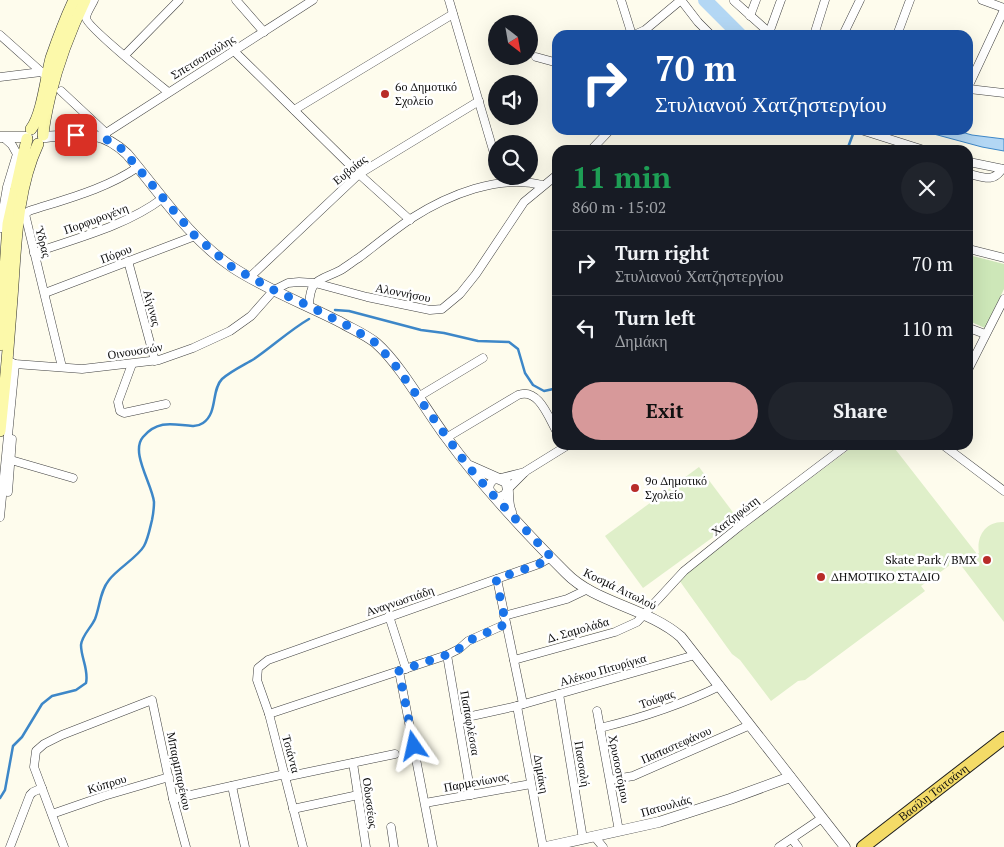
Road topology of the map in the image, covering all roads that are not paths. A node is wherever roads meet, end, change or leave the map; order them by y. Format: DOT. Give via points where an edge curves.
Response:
graph roads {
  1 [pos="74,0"];
  2 [pos="85,0"];
  3 [pos="94,0"];
  4 [pos="179,0"];
  5 [pos="236,0"];
  6 [pos="313,0"];
  7 [pos="449,0"];
  8 [pos="621,0"];
  9 [pos="681,0"];
  10 [pos="756,0"];
  11 [pos="780,0"];
  12 [pos="825,0"];
  13 [pos="860,0"];
  14 [pos="910,0"];
  15 [pos="982,0"];
  16 [pos="734,1"];
  17 [pos="1004,9"];
  18 [pos="454,14"];
  19 [pos="750,16"];
  20 [pos="631,30"];
  21 [pos="645,30"];
  22 [pos="706,30"];
  23 [pos="766,30"];
  24 [pos="772,30"];
  25 [pos="816,30"];
  26 [pos="845,30"];
  27 [pos="899,30"];
  28 [pos="264,32"];
  29 [pos="0,35"];
  30 [pos="234,51"];
  31 [pos="124,55"];
  32 [pos="538,58"];
  33 [pos="552,61"];
  34 [pos="44,74"];
  35 [pos="0,77"];
  36 [pos="973,78"];
  37 [pos="973,88"];
  38 [pos="61,91"];
  39 [pos="168,92"];
  40 [pos="1004,93"];
  41 [pos="479,101"];
  42 [pos="294,110"];
  43 [pos="28,135"];
  44 [pos="489,135"];
  45 [pos="605,135"];
  46 [pos="876,135"];
  47 [pos="106,136"];
  48 [pos="2,137"];
  49 [pos="42,138"];
  50 [pos="596,145"];
  51 [pos="907,145"];
  52 [pos="973,163"];
  53 [pos="138,167"];
  54 [pos="1003,169"];
  55 [pos="359,174"];
  56 [pos="973,175"];
  57 [pos="552,178"];
  58 [pos="538,184"];
  59 [pos="488,185"];
  60 [pos="542,185"];
  61 [pos="163,198"];
  62 [pos="410,220"];
  63 [pos="0,228"];
  64 [pos="195,236"];
  65 [pos="973,251"];
  66 [pos="34,253"];
  67 [pos="1004,258"];
  68 [pos="128,261"];
  69 [pos="250,277"];
  70 [pos="315,284"];
  71 [pos="274,290"];
  72 [pos="45,293"];
  73 [pos="1004,299"];
  74 [pos="309,306"];
  75 [pos="973,330"];
  76 [pos="985,334"];
  77 [pos="0,345"];
  78 [pos="483,358"];
  79 [pos="973,360"];
  80 [pos="155,361"];
  81 [pos="14,363"];
  82 [pos="132,364"];
  83 [pos="62,367"];
  84 [pos="418,397"];
  85 [pos="166,404"];
  86 [pos="552,424"];
  87 [pos="0,431"];
  88 [pos="446,438"];
  89 [pos="560,450"];
  90 [pos="840,450"];
  91 [pos="950,450"];
  92 [pos="11,460"];
  93 [pos="467,465"];
  94 [pos="526,471"];
  95 [pos="73,478"];
  96 [pos="499,478"];
  97 [pos="508,490"];
  98 [pos="1004,490"];
  99 [pos="8,492"];
  100 [pos="491,493"];
  101 [pos="512,516"];
  102 [pos="0,517"];
  103 [pos="551,557"];
  104 [pos="496,579"];
  105 [pos="588,589"];
  106 [pos="645,614"];
  107 [pos="389,616"];
  108 [pos="505,620"];
  109 [pos="447,655"];
  110 [pos="695,655"];
  111 [pos="514,660"];
  112 [pos="258,668"];
  113 [pos="402,670"];
  114 [pos="720,686"];
  115 [pos="559,694"];
  116 [pos="520,705"];
  117 [pos="597,711"];
  118 [pos="269,714"];
  119 [pos="458,720"];
  120 [pos="750,725"];
  121 [pos="600,728"];
  122 [pos="1004,738"];
  123 [pos="394,754"];
  124 [pos="353,763"];
  125 [pos="285,775"];
  126 [pos="169,777"];
  127 [pos="790,777"];
  128 [pos="610,780"];
  129 [pos="532,784"];
  130 [pos="232,786"];
  131 [pos="42,788"];
  132 [pos="358,795"];
  133 [pos="471,795"];
  134 [pos="173,799"];
  135 [pos="425,803"];
  136 [pos="293,809"];
  137 [pos="52,814"];
  138 [pos="822,818"];
  139 [pos="390,827"];
  140 [pos="620,831"];
  141 [pos="594,836"];
  142 [pos="792,838"];
  143 [pos="583,839"];
  144 [pos="10,847"];
  145 [pos="64,847"];
  146 [pos="186,847"];
  147 [pos="245,847"];
  148 [pos="303,847"];
  149 [pos="366,847"];
  150 [pos="394,847"];
  151 [pos="433,847"];
  152 [pos="545,847"];
  153 [pos="603,847"];
  154 [pos="779,847"];
  155 [pos="798,847"];
  156 [pos="844,847"];
  157 [pos="864,847"];
  1 -- 34 [label="main road"];
  2 -- 49 [label="main road" via="58,68"];
  3 -- 31 [label="street" via="87,20"];
  4 -- 31 [label="street"];
  5 -- 28 [label="street"];
  6 -- 28 [label="street, Σπετσοπούλης"];
  7 -- 18 [label="street"];
  8 -- 20 [label="street"];
  9 -- 21 [label="street"];
  9 -- 22 [label="street"];
  10 -- 19 [label="street"];
  11 -- 24 [label="street"];
  12 -- 25 [label="street"];
  13 -- 26 [label="street"];
  14 -- 27 [label="street"];
  15 -- 17 [label="street"];
  16 -- 19 [label="street"];
  17 -- 36 [label="street"];
  18 -- 41 [label="street"];
  18 -- 42 [label="street"];
  19 -- 23 [label="street"];
  28 -- 30 [label="street, Σπετσοπούλης"];
  29 -- 34 [label="street"];
  30 -- 39 [label="street, Σπετσοπούλης"];
  30 -- 42 [label="street"];
  31 -- 39 [label="street"];
  32 -- 33 [label="street"];
  34 -- 35 [label="street"];
  34 -- 43 [label="main road" via="35,122"];
  37 -- 40 [label="street"];
  38 -- 47 [label="street"];
  39 -- 47 [label="street, Σπετσοπούλης"];
  41 -- 44 [label="street"];
  41 -- 55 [label="street, Ευβοίας"];
  42 -- 55 [label="street"];
  43 -- 48 [label="street"];
  43 -- 49 [label="main road" via="32,144"];
  43 -- 77 [label="main road" via="8,224"];
  45 -- 50 [label="street"];
  46 -- 51 [label="street"];
  47 -- 49 [label="street"];
  47 -- 53 [label="street, Κοσμά Αιτωλού"];
  48 -- 63 [label="street" via="17,154"];
  49 -- 81 [label="main road" via="32,158 19,214"];
  52 -- 54 [label="street"];
  53 -- 61 [label="street, Κοσμά Αιτωλού"];
  53 -- 66 [label="street, Ύδρας" via="110,183 25,214"];
  54 -- 56 [label="street" via="992,178"];
  55 -- 62 [label="street"];
  55 -- 69 [label="street, Ευβοίας"];
  57 -- 60 [label="street, Αλοννήσου"];
  58 -- 60 [label="street"];
  59 -- 62 [label="street" via="442,202"];
  60 -- 70 [label="street, Αλοννήσου" via="519,208 460,294 442,309 430,310"];
  61 -- 64 [label="street, Κοσμά Αιτωλού"];
  61 -- 66 [label="street, Πορφυρογένη" via="129,219"];
  62 -- 70 [label="street" via="341,270 320,278"];
  64 -- 68 [label="street, Πόρου"];
  64 -- 69 [label="street, Κοσμά Αιτωλού" via="232,267"];
  65 -- 67 [label="street"];
  66 -- 72 [label="street, Ύδρας"];
  68 -- 72 [label="street, Πόρου"];
  68 -- 80 [label="street, Αίγινας"];
  69 -- 71 [label="street, Κοσμά Αιτωλού"];
  70 -- 71 [label="street, Αλοννήσου" via="288,283"];
  70 -- 74 [label="street"];
  71 -- 74 [label="street, Κοσμά Αιτωλού"];
  71 -- 80 [label="street, Οινουσσών" via="251,316 230,331"];
  72 -- 83 [label="street, Ύδρας"];
  73 -- 76 [label="street"];
  74 -- 84 [label="street, Κοσμά Αιτωλού" via="376,343"];
  75 -- 76 [label="street"];
  76 -- 79 [label="street"];
  78 -- 84 [label="street"];
  80 -- 82 [label="street, Οινουσσών"];
  81 -- 83 [label="street, Οινουσσών"];
  81 -- 87 [label="main road"];
  81 -- 92 [label="street"];
  81 -- 102 [label="street"];
  82 -- 83 [label="street, Οινουσσών" via="82,369"];
  82 -- 85 [label="street" via="118,402 120,411"];
  84 -- 88 [label="street, Κοσμά Αιτωλού"];
  86 -- 88 [label="street" via="538,400 524,393"];
  88 -- 93 [label="street, Κοσμά Αιτωλού"];
  89 -- 94 [label="street"];
  90 -- 106 [label="street, Χατζηφώτη" via="684,571"];
  91 -- 98 [label="street"];
  92 -- 95 [label="street"];
  92 -- 99 [label="street"];
  93 -- 96 [label="street"];
  93 -- 100 [label="street, Κοσμά Αιτωλού"];
  94 -- 96 [label="street"];
  94 -- 97 [label="street"];
  96 -- 97 [label="street" via="506,482"];
  96 -- 100 [label="street" via="491,482"];
  97 -- 100 [label="street" via="502,496"];
  97 -- 101 [label="street" via="507,502"];
  100 -- 101 [label="street, Κοσμά Αιτωλού"];
  101 -- 103 [label="street, Κοσμά Αιτωλού"];
  103 -- 104 [label="street, Αναγνωστιάδη"];
  103 -- 105 [label="street, Κοσμά Αιτωλού"];
  104 -- 107 [label="street, Αναγνωστιάδη"];
  104 -- 108 [label="street, Δημάκη"];
  105 -- 106 [label="street, Κοσμά Αιτωλού"];
  105 -- 108 [label="street"];
  106 -- 110 [label="street, Κοσμά Αιτωλού" via="677,634"];
  106 -- 111 [label="street, Δ. Σαμολάδα" via="615,632"];
  107 -- 112 [label="street, Αναγνωστιάδη" via="268,660"];
  107 -- 113 [label="street"];
  108 -- 109 [label="street"];
  108 -- 111 [label="street, Δημάκη"];
  109 -- 113 [label="street"];
  109 -- 119 [label="street, Παπαφλέσσα"];
  110 -- 114 [label="street, Κοσμά Αιτωλού"];
  110 -- 115 [label="street, Αλέκου Πιτυρίγκα"];
  111 -- 116 [label="street, Δημάκη"];
  112 -- 118 [label="street, Τσιάντα" via="257,680"];
  113 -- 118 [label="street"];
  113 -- 135 [label="street"];
  114 -- 120 [label="street, Κοσμά Αιτωλού"];
  114 -- 121 [label="street, Τούφας" via="683,703"];
  115 -- 116 [label="street, Αλέκου Πιτυρίγκα"];
  115 -- 143 [label="street, Πασσαλή"];
  116 -- 119 [label="street, Αλέκου Πιτυρίγκα"];
  116 -- 129 [label="street, Δημάκη"];
  117 -- 121 [label="street, Χρυσοστόμου"];
  118 -- 125 [label="street, Τσιάντα"];
  119 -- 133 [label="street, Παπαφλέσσα"];
  120 -- 127 [label="street, Κοσμά Αιτωλού"];
  120 -- 128 [label="street, Παπαστεφάνου" via="632,776"];
  121 -- 128 [label="street, Χρυσοστόμου"];
  122 -- 157 [label="main road, Βασίλη Τσιτσάνη"];
  123 -- 124 [label="street"];
  124 -- 125 [label="street"];
  124 -- 132 [label="street, Οδυσσέως"];
  125 -- 130 [label="street"];
  125 -- 136 [label="street, Τσιάντα"];
  126 -- 131 [label="street, Μπαρμπαρέκου" via="152,700 44,744 36,751 34,762"];
  126 -- 134 [label="street, Μπαρμπαρέκου"];
  126 -- 137 [label="street, Κύπρου"];
  127 -- 138 [label="street, Κοσμά Αιτωλού"];
  127 -- 140 [label="street, Πατουλιάς" via="679,816"];
  128 -- 140 [label="street, Χρυσοστόμου"];
  129 -- 133 [label="street, Παρμενίωνος"];
  129 -- 152 [label="street, Δημάκη"];
  130 -- 134 [label="street"];
  130 -- 147 [label="street"];
  131 -- 137 [label="street"];
  131 -- 144 [label="street" via="30,795"];
  132 -- 136 [label="street"];
  132 -- 149 [label="street, Οδυσσέως"];
  133 -- 135 [label="street, Παρμενίωνος"];
  134 -- 146 [label="street, Μπαρμπαρέκου"];
  135 -- 151 [label="street"];
  136 -- 148 [label="street, Τσιάντα"];
  137 -- 145 [label="street"];
  138 -- 142 [label="street"];
  138 -- 156 [label="street, Κοσμά Αιτωλού"];
  139 -- 150 [label="street"];
  140 -- 141 [label="street, Πατουλιάς"];
  141 -- 143 [label="street, Πατουλιάς"];
  141 -- 153 [label="street"];
  142 -- 154 [label="street"];
  142 -- 155 [label="street"];
  143 -- 152 [label="street, Πατουλιάς"];
}
